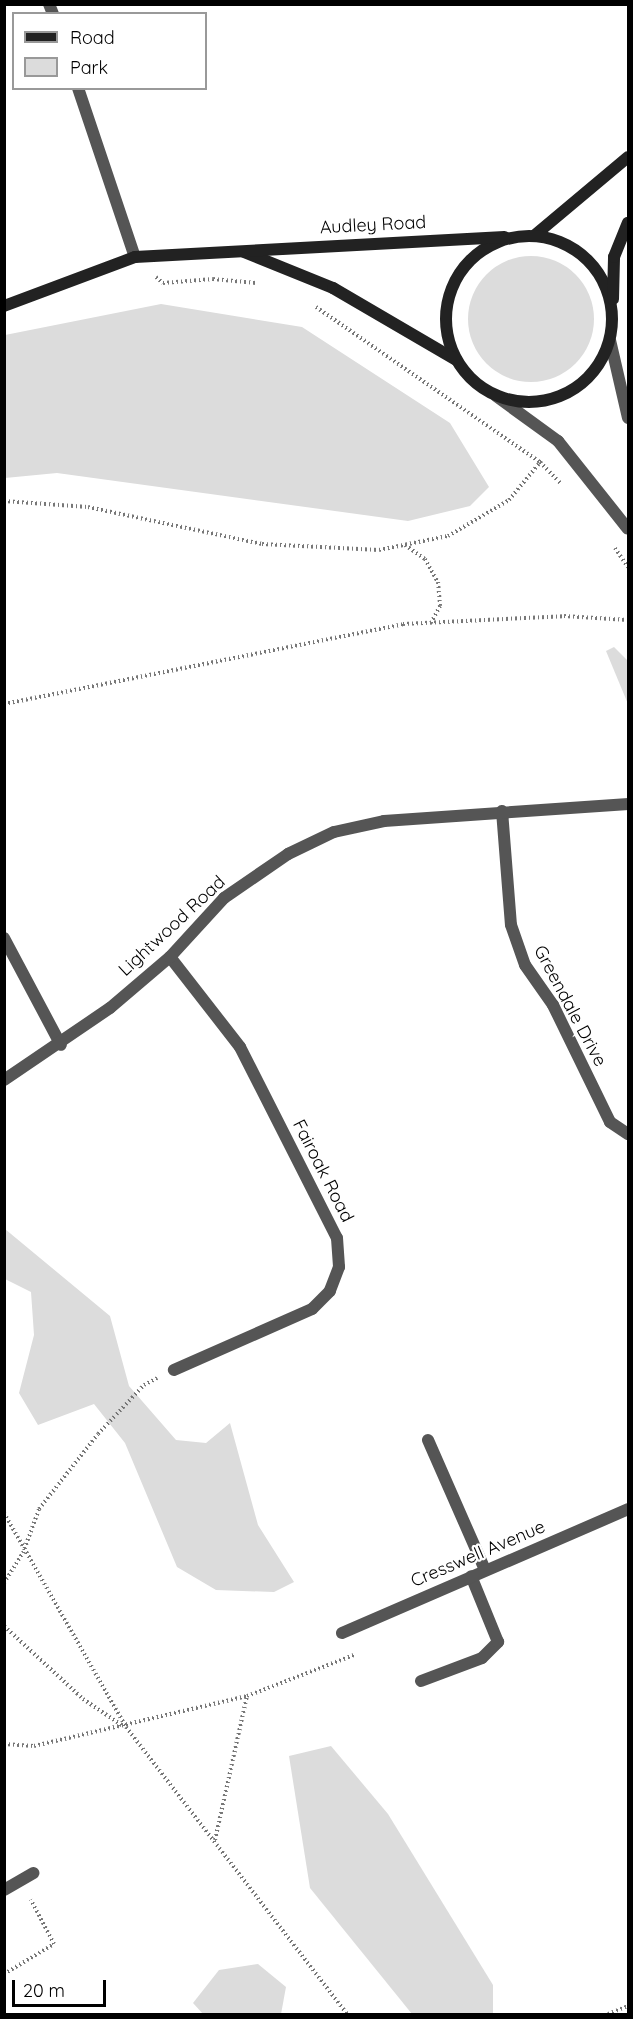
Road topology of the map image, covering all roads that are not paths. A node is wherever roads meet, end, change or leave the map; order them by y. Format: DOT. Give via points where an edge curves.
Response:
graph roads {
  1 [pos="79,90"];
  2 [pos="628,157"];
  3 [pos="628,224"];
  4 [pos="536,235"];
  5 [pos="510,237"];
  6 [pos="238,250"];
  7 [pos="135,257"];
  8 [pos="4,306"];
  9 [pos="613,321"];
  10 [pos="610,340"];
  11 [pos="456,360"];
  12 [pos="496,396"];
  13 [pos="628,418"];
  14 [pos="628,529"];
  15 [pos="628,804"];
  16 [pos="502,810"];
  17 [pos="4,938"];
  18 [pos="170,957"];
  19 [pos="61,1046"];
  20 [pos="4,1080"];
  21 [pos="628,1134"];
  22 [pos="174,1370"];
  23 [pos="428,1440"];
  24 [pos="628,1509"];
  25 [pos="485,1570"];
  26 [pos="471,1576"];
  27 [pos="342,1633"];
  28 [pos="422,1681"];
  29 [pos="34,1873"];
  30 [pos="4,1890"];
  1 -- 7 [label="street"];
  2 -- 4 [label="main road"];
  3 -- 9 [label="main road" via="614,257"];
  4 -- 5 [label="main road"];
  4 -- 9 [label="main road" via="565,243 591,261 607,288"];
  5 -- 6 [label="main road, Audley Road"];
  5 -- 11 [label="main road" via="479,251 456,278 446,327"];
  6 -- 7 [label="main road, Audley Road"];
  6 -- 11 [label="main road, Audley Road" via="333,288"];
  7 -- 8 [label="main road, Audley Road"];
  9 -- 10 [label="main road"];
  10 -- 12 [label="main road" via="598,365 571,391 542,401"];
  10 -- 13 [label="street"];
  11 -- 12 [label="main road" via="478,385"];
  12 -- 14 [label="street" via="558,441"];
  15 -- 16 [label="street, Lightwood Road"];
  16 -- 18 [label="street, Lightwood Road" via="384,821 334,832 288,854 224,898"];
  16 -- 21 [label="street, Greendale Drive" via="511,925 525,965 553,1005 610,1122"];
  17 -- 19 [label="street"];
  18 -- 19 [label="street, Lightwood Road"];
  18 -- 22 [label="street, Fairoak Road" via="240,1047 337,1238 339,1267 330,1291 312,1309"];
  19 -- 20 [label="street, Lightwood Road"];
  23 -- 25 [label="street"];
  24 -- 25 [label="street, Cresswell Avenue"];
  25 -- 26 [label="street, Cresswell Avenue"];
  26 -- 27 [label="street, Cresswell Avenue"];
  26 -- 28 [label="street" via="498,1642 482,1658"];
  29 -- 30 [label="street"];
}
